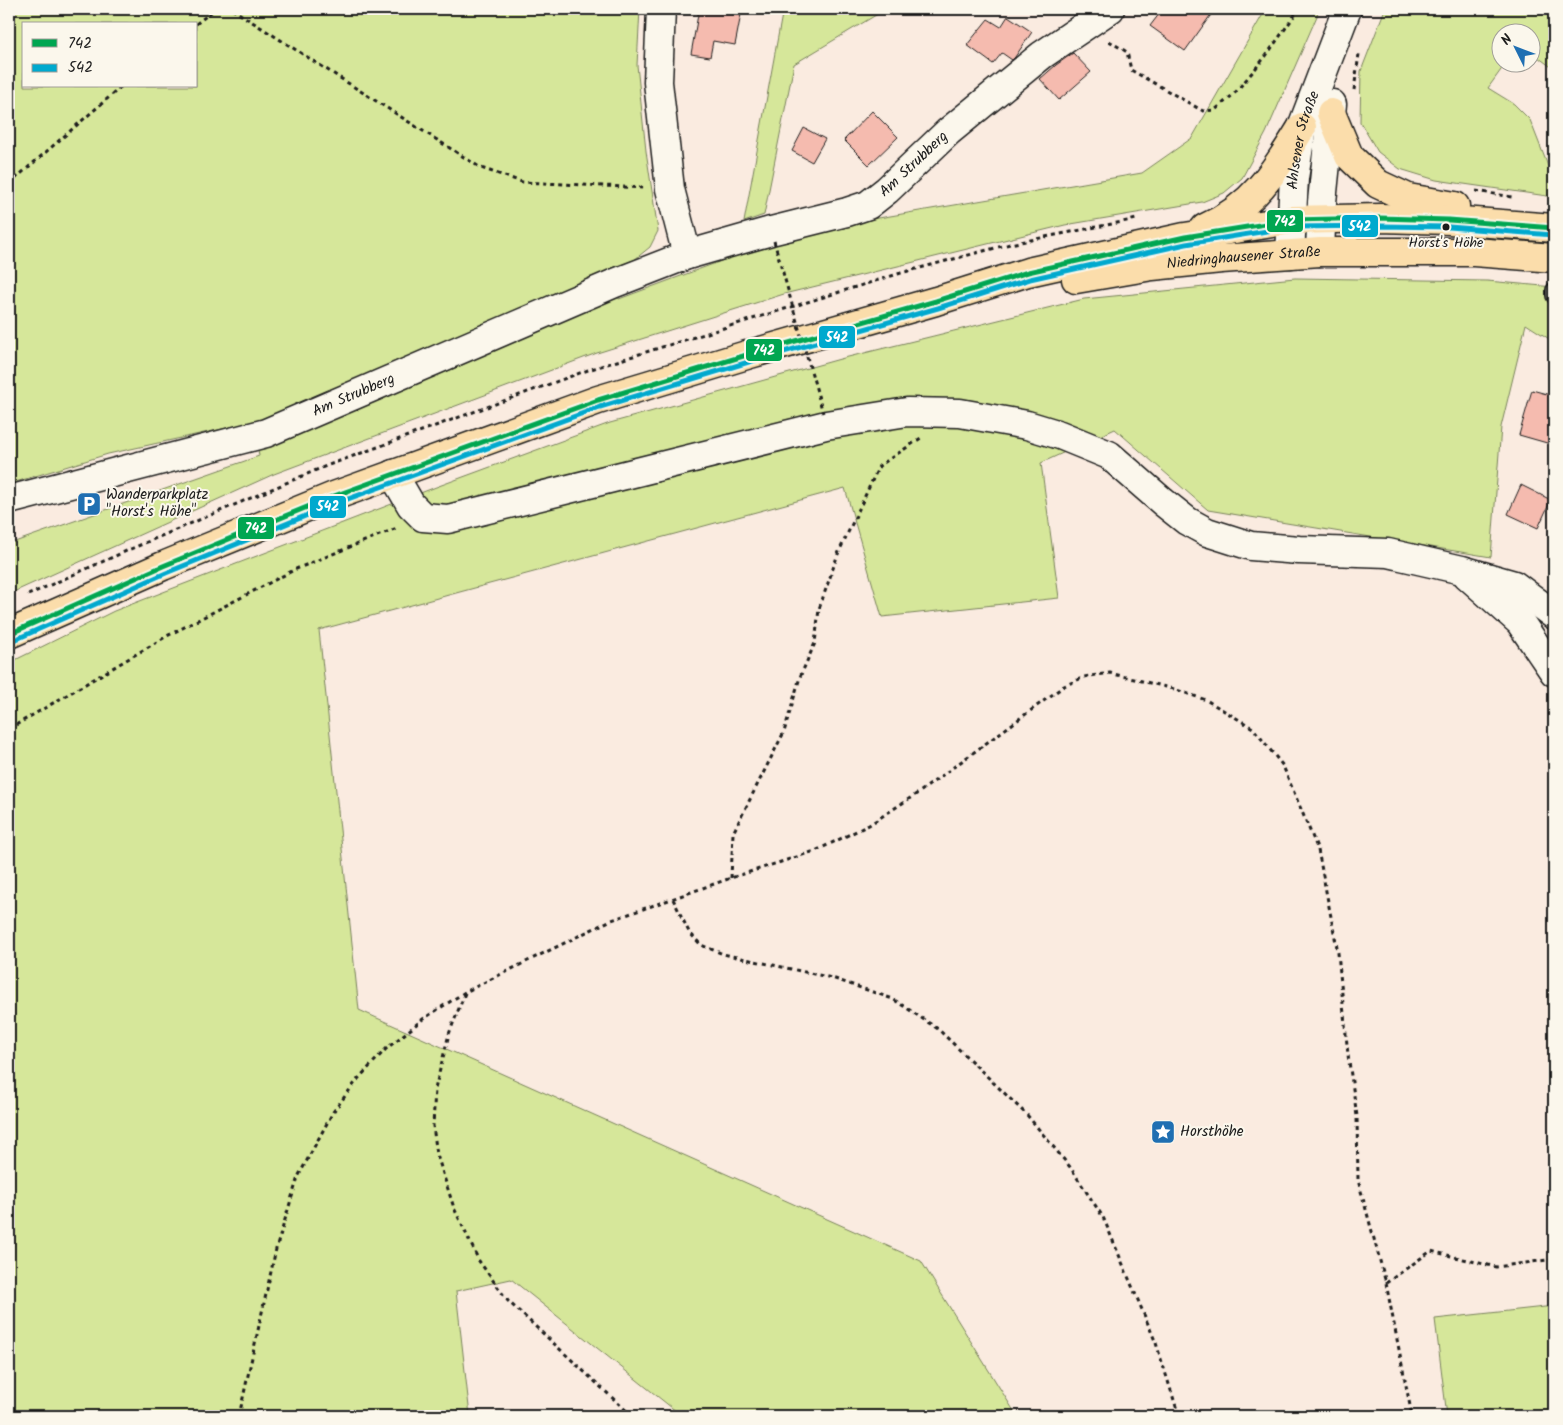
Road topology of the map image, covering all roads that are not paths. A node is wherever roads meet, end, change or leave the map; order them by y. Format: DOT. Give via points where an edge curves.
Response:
graph roads {
  1 [pos="661,9"];
  2 [pos="1110,9"];
  3 [pos="1343,20"];
  4 [pos="1331,113"];
  5 [pos="1302,127"];
  6 [pos="1321,219"];
  7 [pos="1291,220"];
  8 [pos="1554,227"];
  9 [pos="1185,237"];
  10 [pos="1320,252"];
  11 [pos="1290,254"];
  12 [pos="687,255"];
  13 [pos="1554,258"];
  14 [pos="1554,290"];
  15 [pos="1554,296"];
  16 [pos="936,301"];
  17 [pos="393,474"];
  18 [pos="9,500"];
  19 [pos="1462,570"];
  20 [pos="1554,615"];
  21 [pos="9,634"];
  22 [pos="1554,672"];
  1 -- 12 [label="street" via="658,82 670,189"];
  2 -- 12 [label="street, Am Strubberg" via="1042,55 948,132 868,205"];
  3 -- 4 [label="street, Ahlsener Straße"];
  3 -- 5 [label="street, Ahlsener Straße"];
  4 -- 6 [label="street, Ahlsener Straße"];
  4 -- 8 [label="main road" via="1349,156 1378,184 1408,198"];
  5 -- 7 [label="street, Ahlsener Straße"];
  5 -- 9 [label="main road" via="1265,184 1221,221"];
  6 -- 7 [label="main road, Niedringhausener Straße"];
  6 -- 8 [label="main road, Niedringhausener Straße" via="1449,220"];
  6 -- 10 [label="street, Ahlsener Straße"];
  7 -- 9 [label="main road, Niedringhausener Straße"];
  7 -- 11 [label="street, Ahlsener Straße"];
  9 -- 16 [label="main road, Niedringhausener Straße" via="1028,272"];
  10 -- 11 [label="main road, Niedringhausener Straße"];
  10 -- 13 [label="main road, Niedringhausener Straße" via="1474,252"];
  11 -- 16 [label="main road, Niedringhausener Straße" via="1152,266"];
  12 -- 18 [label="street, Am Strubberg" via="266,433"];
  14 -- 15 [label="lane"];
  16 -- 17 [label="main road, Niedringhausener Straße" via="598,400"];
  17 -- 19 [label="street" via="411,505 423,517 448,519 826,425 907,412 960,413 1060,435 1109,455 1187,521 1207,532 1251,546 1388,553"];
  17 -- 21 [label="main road, Niedringhausener Straße" via="163,566"];
  19 -- 20 [label="street" via="1514,585"];
  19 -- 22 [label="street" via="1520,622"];
}
